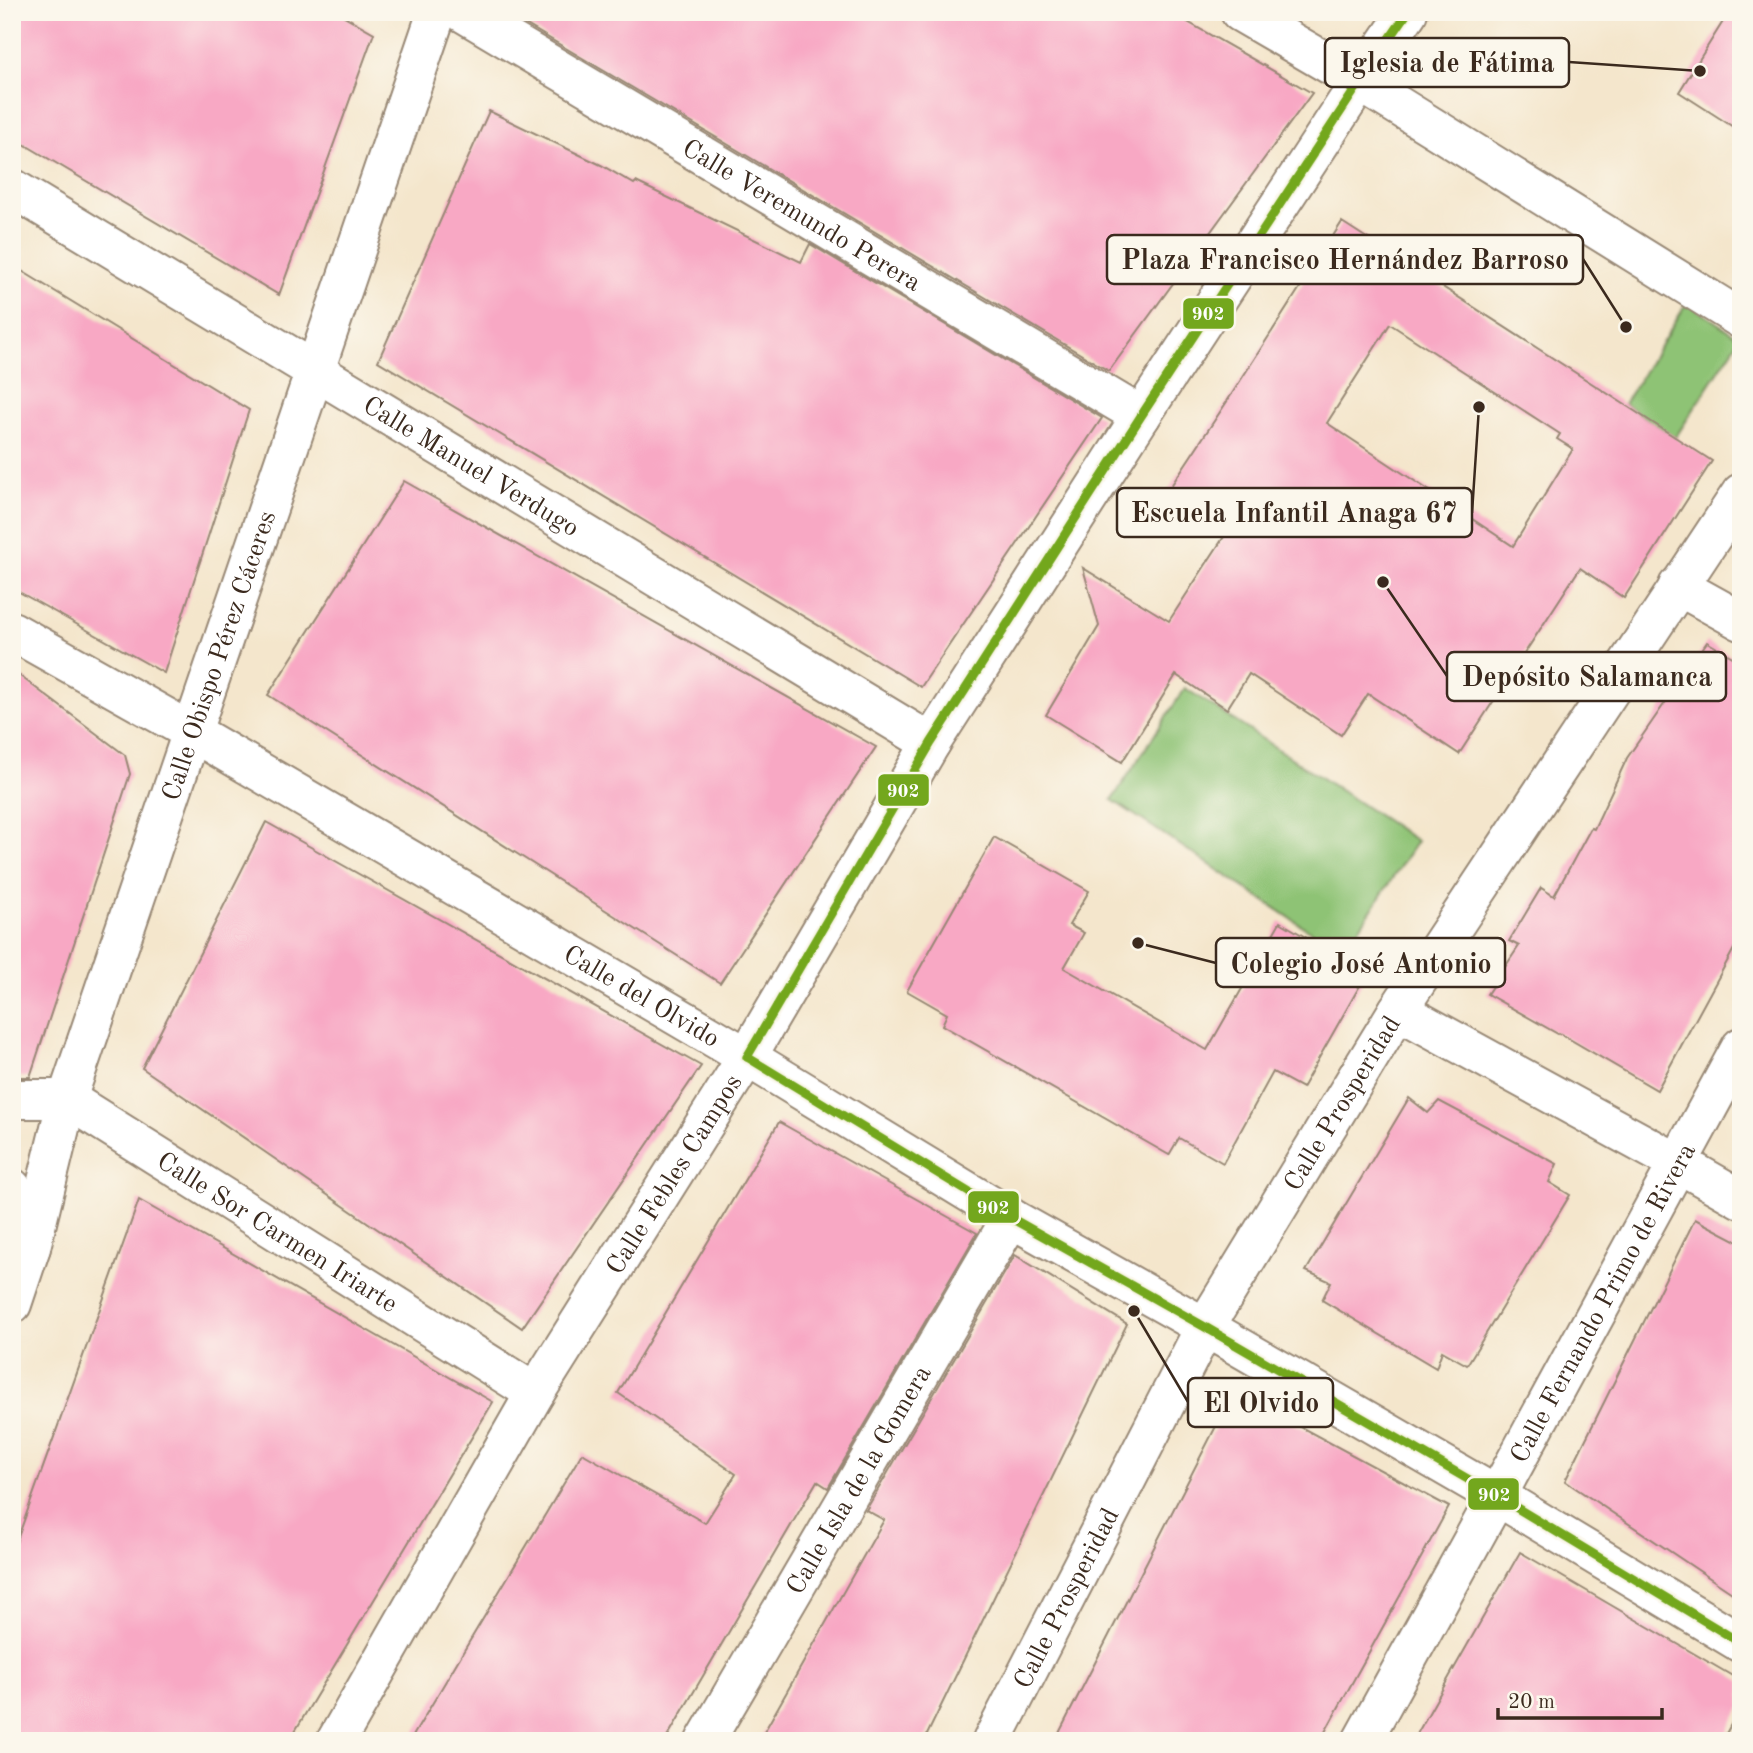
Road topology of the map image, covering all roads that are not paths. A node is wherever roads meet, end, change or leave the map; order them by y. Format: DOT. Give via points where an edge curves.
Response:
graph roads {
  1 [pos="437,12"];
  2 [pos="462,12"];
  3 [pos="1240,12"];
  4 [pos="1408,12"];
  5 [pos="1360,82"];
  6 [pos="12,188"];
  7 [pos="1741,319"];
  8 [pos="316,372"];
  9 [pos="1141,416"];
  10 [pos="1741,493"];
  11 [pos="1678,586"];
  12 [pos="1741,621"];
  13 [pos="12,631"];
  14 [pos="192,732"];
  15 [pos="931,743"];
  16 [pos="1398,1010"];
  17 [pos="1741,1047"];
  18 [pos="747,1057"];
  19 [pos="12,1099"];
  20 [pos="67,1099"];
  21 [pos="1678,1163"];
  22 [pos="12,1188"];
  23 [pos="1741,1199"];
  24 [pos="1011,1218"];
  25 [pos="31,1247"];
  26 [pos="12,1304"];
  27 [pos="1205,1327"];
  28 [pos="535,1393"];
  29 [pos="1497,1496"];
  30 [pos="1741,1643"];
  31 [pos="336,1741"];
  32 [pos="705,1741"];
  33 [pos="992,1741"];
  34 [pos="1362,1741"];
  1 -- 8 [label="street, Calle Obispo Pérez Cáceres"];
  2 -- 9 [label="street, Calle Veremundo Perera"];
  3 -- 5 [label="street"];
  4 -- 5 [label="street, Calle Febles Campos"];
  5 -- 7 [label="street"];
  5 -- 9 [label="street, Calle Febles Campos"];
  6 -- 8 [label="street, Calle Manuel Verdugo"];
  8 -- 14 [label="street, Calle Obispo Pérez Cáceres"];
  8 -- 15 [label="street, Calle Manuel Verdugo"];
  9 -- 15 [label="street, Calle Febles Campos"];
  10 -- 11 [label="street, Calle Prosperidad"];
  11 -- 12 [label="street"];
  11 -- 16 [label="street, Calle Prosperidad"];
  13 -- 14 [label="street, Calle del Olvido"];
  14 -- 18 [label="street, Calle del Olvido"];
  14 -- 20 [label="street, Calle Obispo Pérez Cáceres"];
  15 -- 18 [label="street, Calle Febles Campos"];
  16 -- 21 [label="street"];
  16 -- 27 [label="street, Calle Prosperidad"];
  17 -- 21 [label="street, Calle Fernando Primo de Rivera"];
  18 -- 24 [label="street, Calle del Olvido"];
  18 -- 28 [label="street, Calle Febles Campos"];
  19 -- 20 [label="street"];
  20 -- 25 [label="street, Calle Obispo Pérez Cáceres"];
  20 -- 28 [label="street, Calle Sor Carmen Iriarte"];
  21 -- 23 [label="street"];
  21 -- 29 [label="street, Calle Fernando Primo de Rivera"];
  22 -- 25 [label="street"];
  24 -- 27 [label="street, Calle del Olvido"];
  24 -- 32 [label="street, Calle Isla de la Gomera"];
  25 -- 26 [label="street, Calle Obispo Pérez Cáceres"];
  27 -- 29 [label="street, Calle del Olvido"];
  27 -- 33 [label="street, Calle Prosperidad"];
  28 -- 31 [label="street, Calle Febles Campos"];
  29 -- 30 [label="street, Calle del Olvido"];
  29 -- 34 [label="street, Calle Fernando Primo de Rivera"];
}
